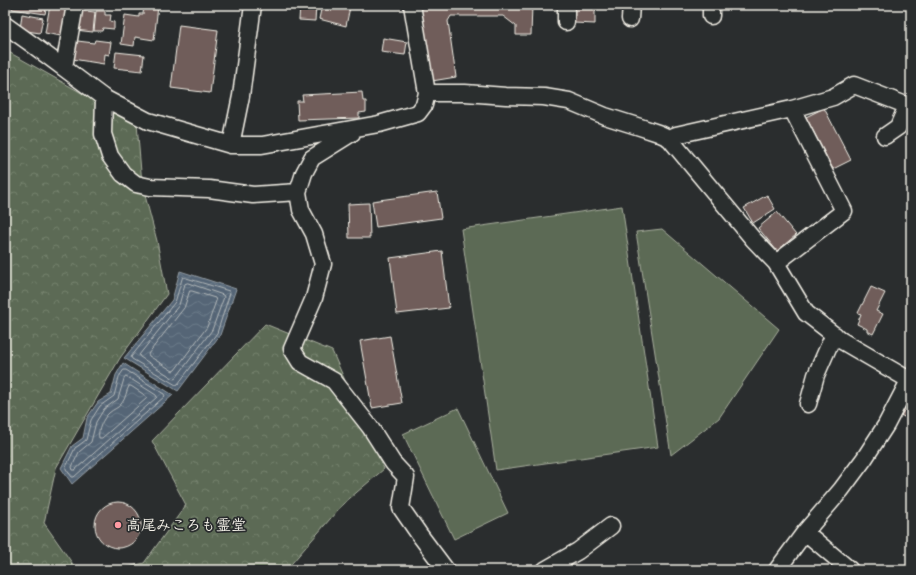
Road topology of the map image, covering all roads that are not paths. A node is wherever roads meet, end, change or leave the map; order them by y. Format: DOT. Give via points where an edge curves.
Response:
graph roads {
  1 [pos="75,5"];
  2 [pos="253,5"];
  3 [pos="412,5"];
  4 [pos="566,5"];
  5 [pos="566,22"];
  6 [pos="5,24"];
  7 [pos="64,67"];
  8 [pos="427,93"];
  9 [pos="104,98"];
  10 [pos="909,106"];
  11 [pos="792,109"];
  12 [pos="360,128"];
  13 [pos="885,136"];
  14 [pos="669,138"];
  15 [pos="230,145"];
  16 [pos="298,192"];
  17 [pos="776,263"];
  18 [pos="835,335"];
  19 [pos="910,379"];
  20 [pos="808,404"];
  21 [pos="612,526"];
  22 [pos="805,532"];
  23 [pos="446,570"];
  24 [pos="545,570"];
  25 [pos="777,570"];
  26 [pos="850,570"];
  1 -- 7 [label="street"];
  2 -- 15 [label="street" via="241,96"];
  3 -- 8 [label="street"];
  4 -- 5 [label="street"];
  6 -- 7 [label="street"];
  7 -- 9 [label="street"];
  8 -- 12 [label="street" via="424,105 418,113"];
  8 -- 14 [label="street" via="544,97 569,101"];
  9 -- 15 [label="street" via="148,121"];
  9 -- 16 [label="street" via="104,134 110,156 122,174 136,184 253,195"];
  10 -- 11 [label="street" via="854,85 833,97"];
  10 -- 13 [label="street" via="898,127"];
  11 -- 14 [label="street"];
  11 -- 17 [label="street" via="844,211"];
  12 -- 15 [label="street" via="262,145"];
  12 -- 16 [label="street" via="312,158"];
  14 -- 17 [label="street"];
  16 -- 23 [label="street" via="301,210 314,234 323,264 314,298 292,349 300,362 334,381 406,477 401,508"];
  17 -- 18 [label="street" via="806,314"];
  18 -- 19 [label="street"];
  18 -- 20 [label="street" via="816,375"];
  19 -- 22 [label="street" via="886,425 864,459"];
  21 -- 24 [label="street" via="578,551"];
  22 -- 25 [label="street"];
  22 -- 26 [label="street"];
}
